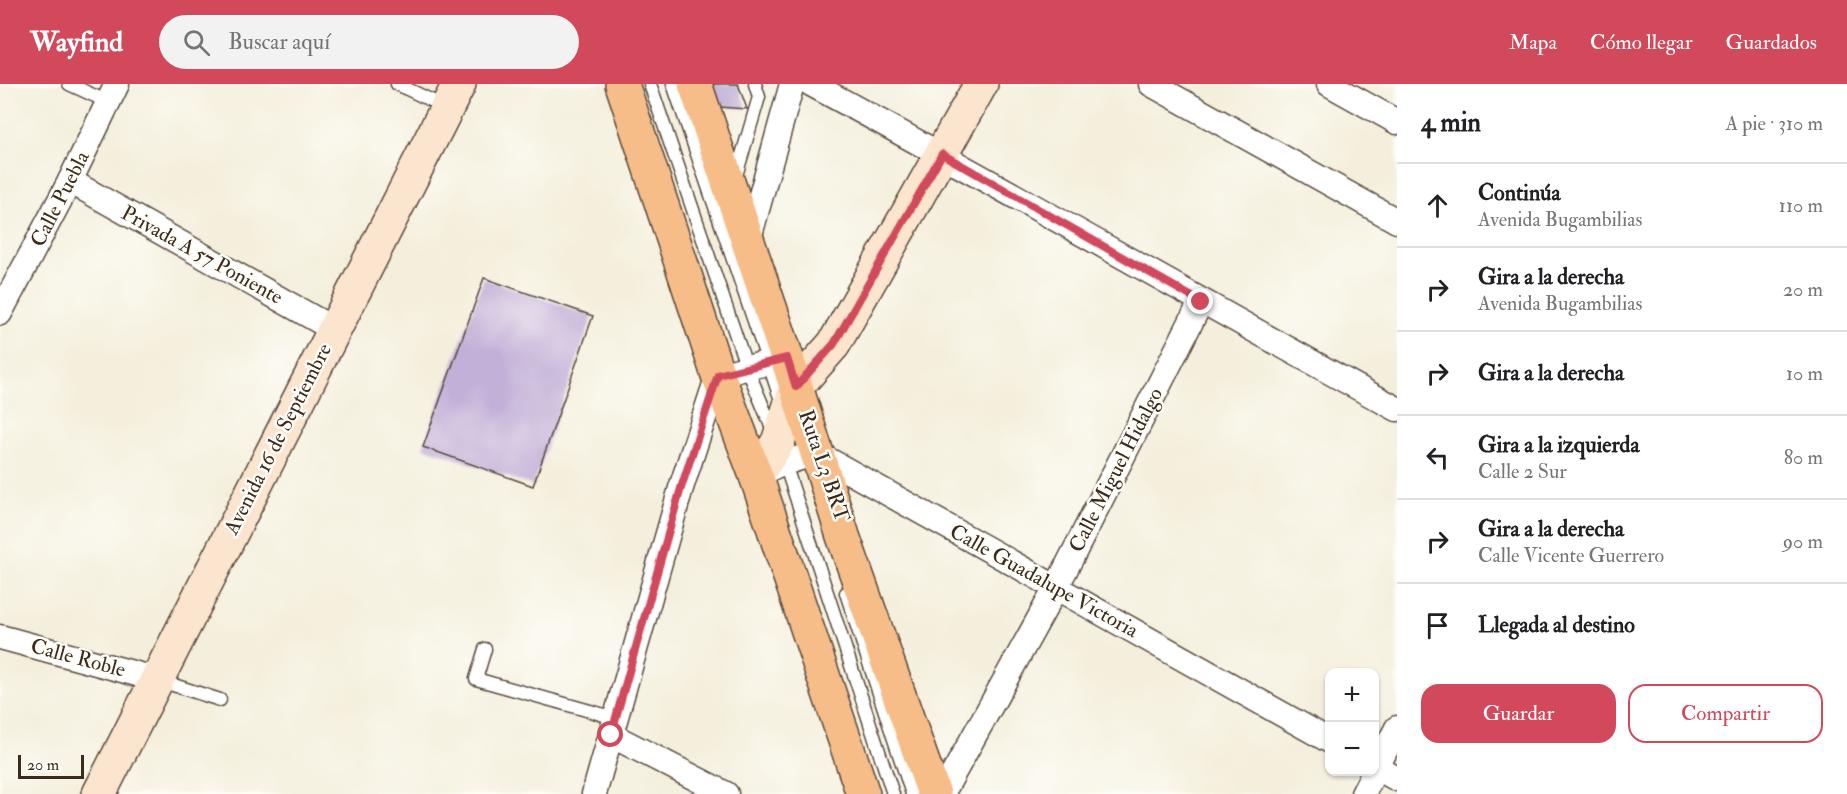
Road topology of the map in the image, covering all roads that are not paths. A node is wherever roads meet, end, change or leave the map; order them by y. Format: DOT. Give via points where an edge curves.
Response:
graph roads {
  1 [pos="69,84"];
  2 [pos="397,84"];
  3 [pos="622,84"];
  4 [pos="650,84"];
  5 [pos="673,84"];
  6 [pos="695,84"];
  7 [pos="755,84"];
  8 [pos="792,84"];
  9 [pos="811,84"];
  10 [pos="981,84"];
  11 [pos="1151,84"];
  12 [pos="1329,84"];
  13 [pos="113,93"];
  14 [pos="453,96"];
  15 [pos="1397,122"];
  16 [pos="942,154"];
  17 [pos="70,181"];
  18 [pos="732,192"];
  19 [pos="1397,221"];
  20 [pos="748,242"];
  21 [pos="1201,302"];
  22 [pos="0,313"];
  23 [pos="333,329"];
  24 [pos="1397,409"];
  25 [pos="781,422"];
  26 [pos="842,581"];
  27 [pos="1056,588"];
  28 [pos="0,637"];
  29 [pos="485,649"];
  30 [pos="155,680"];
  31 [pos="220,700"];
  32 [pos="613,726"];
  33 [pos="1397,728"];
  34 [pos="1325,739"];
  35 [pos="1383,771"];
  36 [pos="99,794"];
  37 [pos="594,794"];
  38 [pos="726,794"];
  39 [pos="863,794"];
  40 [pos="893,794"];
  41 [pos="912,794"];
  42 [pos="934,794"];
  43 [pos="942,794"];
  44 [pos="1363,794"];
  1 -- 13 [label="lane"];
  2 -- 14 [label="lane"];
  3 -- 25 [label="main road"];
  4 -- 25 [label="lane"];
  5 -- 25 [label="lane"];
  6 -- 18 [label="main road"];
  7 -- 18 [label="lane" via="759,97"];
  8 -- 20 [label="street"];
  9 -- 16 [label="street"];
  10 -- 16 [label="main road"];
  11 -- 19 [label="street"];
  12 -- 15 [label="street"];
  13 -- 17 [label="street, Calle Puebla"];
  14 -- 23 [label="main road, Avenida 16 de Septiembre"];
  16 -- 21 [label="street"];
  16 -- 25 [label="main road" via="834,344"];
  17 -- 22 [label="street, Calle Puebla"];
  17 -- 23 [label="street, Privada A 57 Poniente"];
  18 -- 20 [label="main road"];
  20 -- 25 [label="main road"];
  21 -- 24 [label="street"];
  21 -- 27 [label="street, Calle Miguel Hidalgo"];
  23 -- 30 [label="main road, Avenida 16 de Septiembre"];
  25 -- 27 [label="street, Calle Guadalupe Victoria"];
  25 -- 32 [label="street" via="681,488"];
  25 -- 39 [label="main road"];
  25 -- 40 [label="lane"];
  25 -- 42 [label="main road" via="843,536"];
  26 -- 41 [label="lane"];
  27 -- 34 [label="street, Calle Guadalupe Victoria"];
  27 -- 43 [label="street, Calle Miguel Hidalgo"];
  28 -- 30 [label="street, Calle Roble"];
  29 -- 32 [label="lane" via="476,680"];
  30 -- 31 [label="lane"];
  30 -- 36 [label="main road, Avenida 16 de Septiembre"];
  32 -- 37 [label="street"];
  32 -- 38 [label="street"];
  33 -- 35 [label="street"];
  35 -- 44 [label="street"];
}
